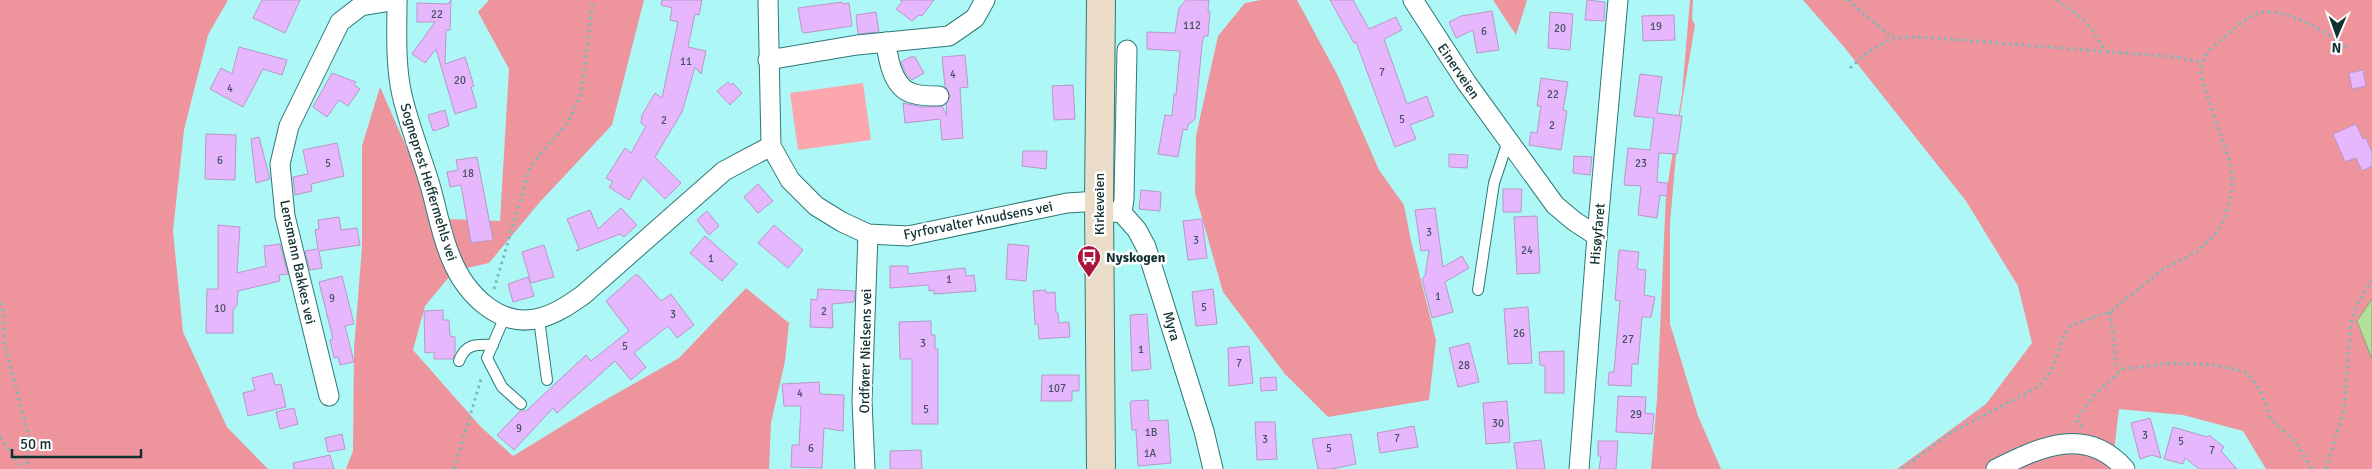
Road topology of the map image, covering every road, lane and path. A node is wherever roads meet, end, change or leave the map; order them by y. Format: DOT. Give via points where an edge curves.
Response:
graph roads {
  1 [pos="397,0"];
  2 [pos="593,0"];
  3 [pos="768,0"];
  4 [pos="985,0"];
  5 [pos="1101,0"];
  6 [pos="1412,0"];
  7 [pos="1618,0"];
  8 [pos="1848,0"];
  9 [pos="2058,0"];
  10 [pos="1892,38"];
  11 [pos="886,42"];
  12 [pos="2347,47"];
  13 [pos="1127,50"];
  14 [pos="2104,52"];
  15 [pos="768,60"];
  16 [pos="2200,62"];
  17 [pos="1850,68"];
  18 [pos="938,96"];
  19 [pos="1508,141"];
  20 [pos="771,146"];
  21 [pos="1107,208"];
  22 [pos="868,234"];
  23 [pos="1597,236"];
  24 [pos="2372,280"];
  25 [pos="1478,290"];
  26 [pos="0,303"];
  27 [pos="497,312"];
  28 [pos="2110,312"];
  29 [pos="539,319"];
  30 [pos="493,344"];
  31 [pos="487,358"];
  32 [pos="459,361"];
  33 [pos="2118,371"];
  34 [pos="548,380"];
  35 [pos="329,396"];
  36 [pos="521,404"];
  37 [pos="0,437"];
  38 [pos="2095,447"];
  39 [pos="23,469"];
  40 [pos="27,469"];
  41 [pos="454,469"];
  42 [pos="865,469"];
  43 [pos="1101,469"];
  44 [pos="1213,469"];
  45 [pos="1579,469"];
  46 [pos="1902,469"];
  47 [pos="1996,469"];
  48 [pos="2125,469"];
  49 [pos="2312,469"];
  50 [pos="2326,469"];
  1 -- 27 [label="street, Sogneprest Heffermehls vei" via="402,94 451,258 469,291"];
  1 -- 35 [label="street, Lensmann Bakkes vei" via="361,6 340,22 289,126 280,164 285,216"];
  2 -- 27 [label="path" via="581,94 568,123 530,168"];
  3 -- 15 [label="street, Fyrforvalter Knudsens vei"];
  4 -- 11 [label="street" via="975,18 949,36"];
  5 -- 21 [label="main road, Kirkeveien"];
  6 -- 19 [label="street, Einerveien"];
  7 -- 23 [label="street, Hisøyfaret"];
  8 -- 10 [label="path"];
  9 -- 14 [label="path" via="2095,31"];
  10 -- 14 [label="path" via="1957,38"];
  10 -- 17 [label="path"];
  11 -- 15 [label="street"];
  11 -- 18 [label="street" via="892,72 900,84 913,94"];
  12 -- 16 [label="path" via="2300,20 2266,12 2255,14 2240,24"];
  13 -- 21 [label="street" via="1124,199"];
  14 -- 16 [label="path"];
  15 -- 20 [label="street, Fyrforvalter Knudsens vei"];
  16 -- 28 [label="path" via="2200,74 2232,166 2232,184 2222,223 2208,243 2163,269"];
  19 -- 23 [label="street, Einerveien" via="1555,206"];
  19 -- 25 [label="lane" via="1494,183"];
  20 -- 22 [label="street, Fyrforvalter Knudsens vei" via="790,180 816,206"];
  20 -- 29 [label="street" via="724,171 583,295 559,311"];
  21 -- 22 [label="street, Fyrforvalter Knudsens vei" via="1067,203 908,236"];
  21 -- 43 [label="main road, Kirkeveien"];
  21 -- 44 [label="street, Myra" via="1137,230 1146,246"];
  22 -- 42 [label="street, Ordfører Nielsens vei" via="862,401"];
  23 -- 45 [label="street, Hisøyfaret"];
  24 -- 50 [label="path" via="2356,306 2351,323 2344,410"];
  26 -- 40 [label="path" via="4,342 28,433"];
  27 -- 29 [label="street" via="520,319"];
  27 -- 30 [label="lane"];
  28 -- 33 [label="path"];
  28 -- 46 [label="path" via="2070,325 2053,367 2040,386 1968,422"];
  29 -- 34 [label="lane"];
  30 -- 31 [label="lane"];
  30 -- 32 [label="lane" via="469,346"];
  31 -- 36 [label="lane" via="502,387"];
  31 -- 41 [label="path"];
  33 -- 38 [label="path" via="2076,420 2083,429 2098,431 2104,436 2102,443"];
  33 -- 49 [label="path" via="2133,366 2172,363 2214,365 2242,371 2260,390 2272,420 2296,443"];
  37 -- 39 [label="path"];
  38 -- 47 [label="street" via="2068,443 2049,446"];
  38 -- 48 [label="street" via="2115,457"];
}
